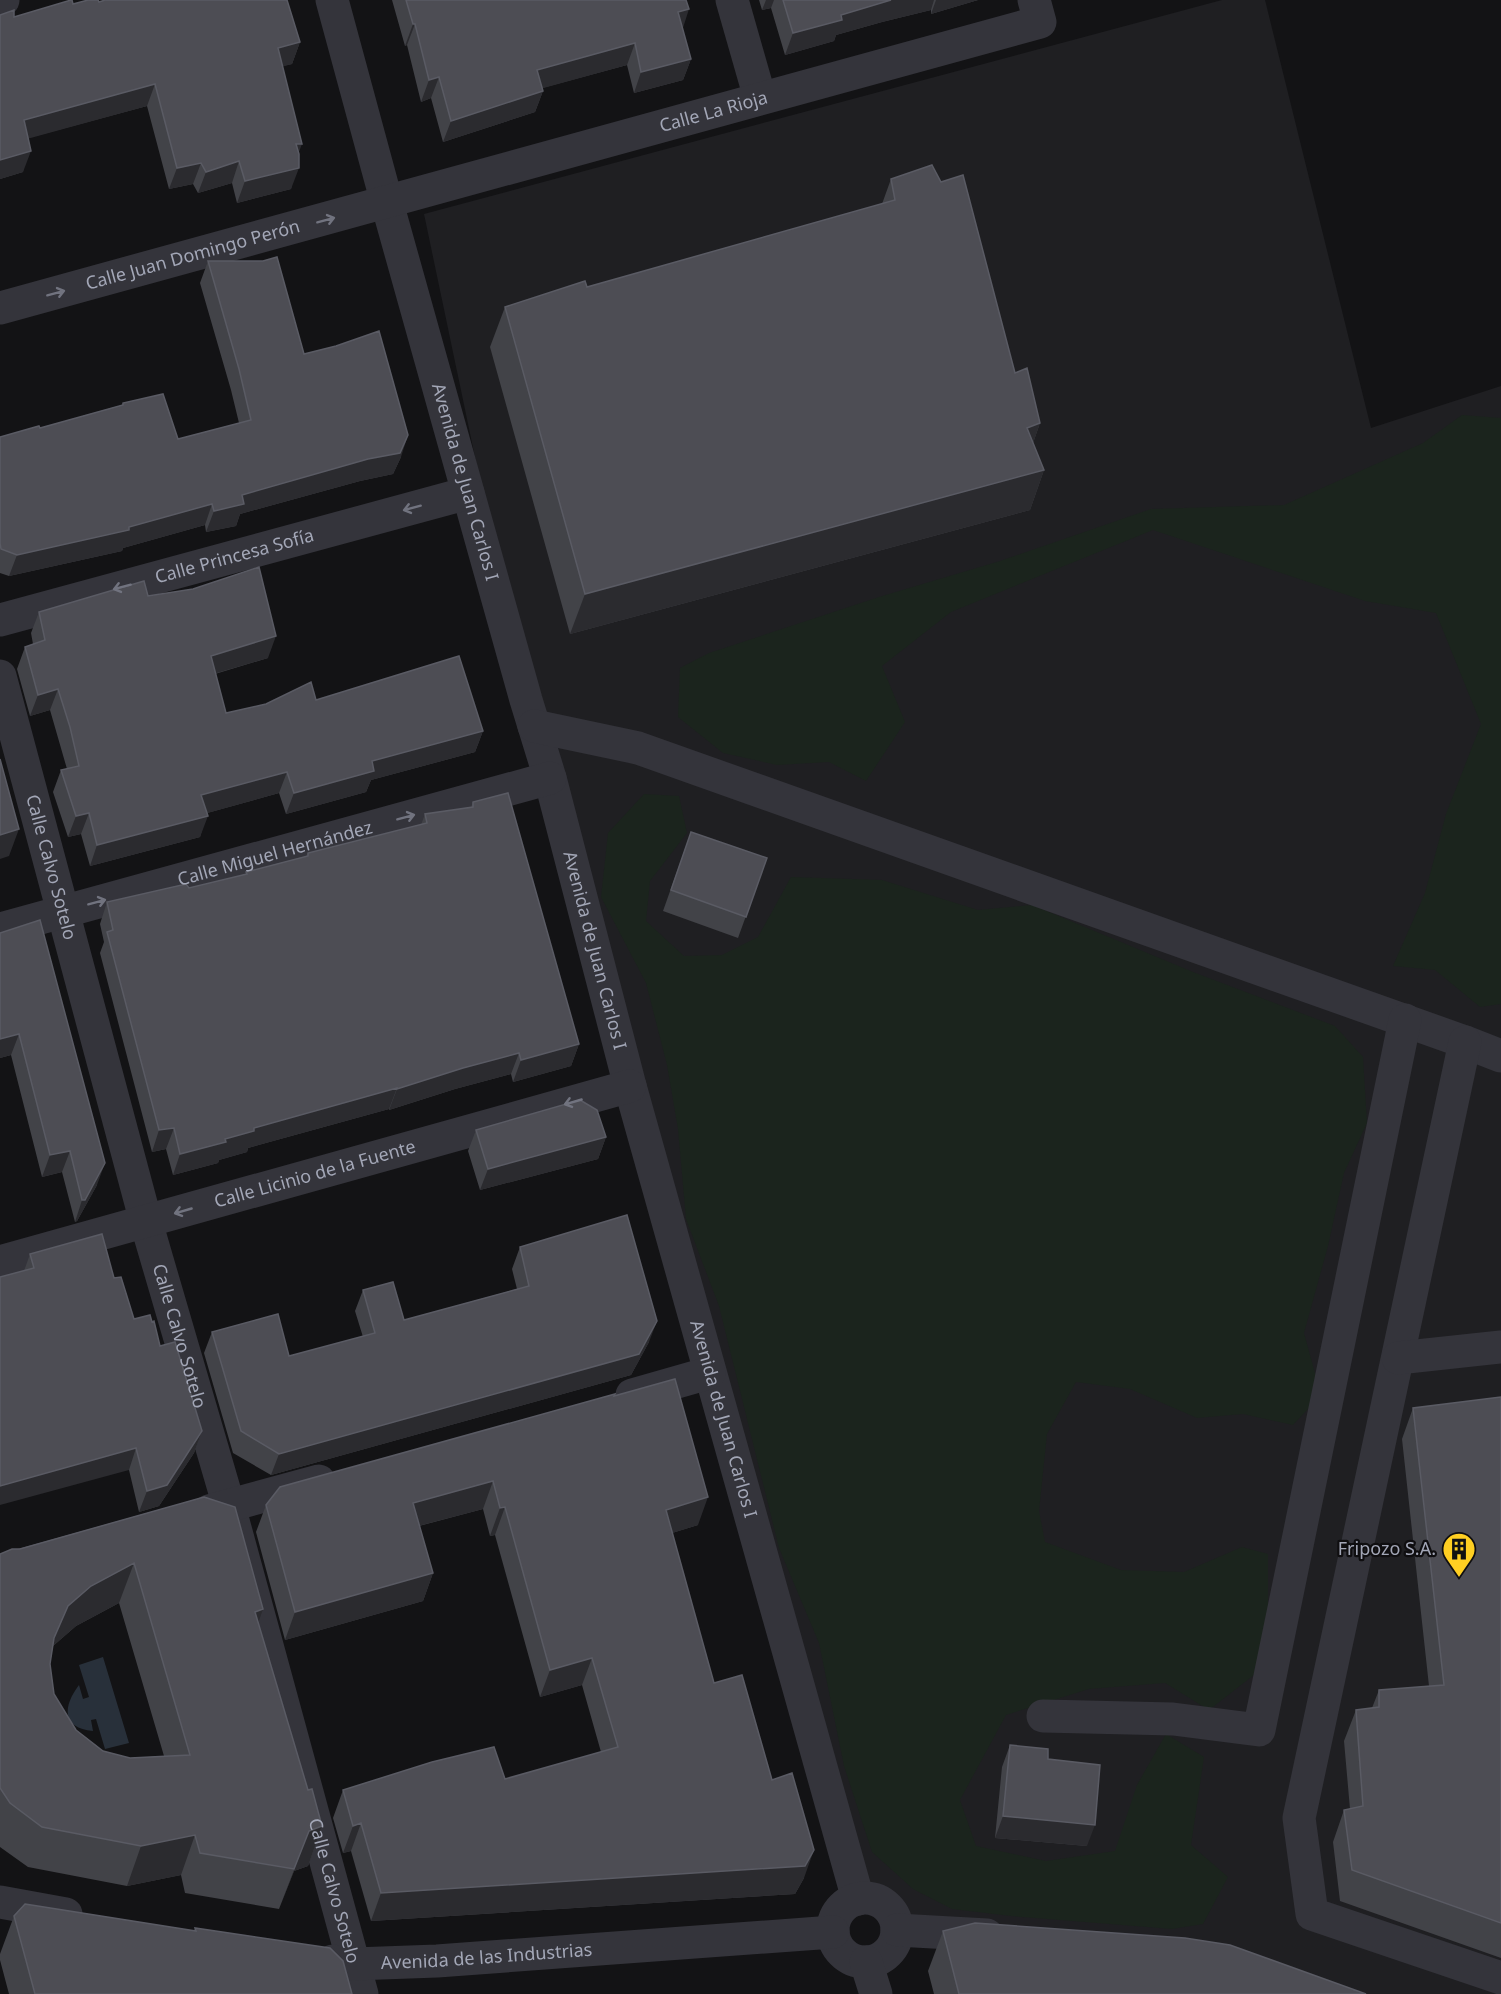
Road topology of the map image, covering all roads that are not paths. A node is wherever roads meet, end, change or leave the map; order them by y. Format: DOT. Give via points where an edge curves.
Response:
graph roads {
  1 [pos="332,0"];
  2 [pos="732,0"];
  3 [pos="1037,11"];
  4 [pos="760,98"];
  5 [pos="387,203"];
  6 [pos="0,308"];
  7 [pos="468,493"];
  8 [pos="0,620"];
  9 [pos="0,676"];
  10 [pos="534,726"];
  11 [pos="550,778"];
  12 [pos="62,912"];
  13 [pos="0,929"];
  14 [pos="1405,1020"];
  15 [pos="1465,1042"];
  16 [pos="1501,1056"];
  17 [pos="630,1086"];
  18 [pos="146,1222"];
  19 [pos="0,1262"];
  20 [pos="1501,1347"];
  21 [pos="1398,1358"];
  22 [pos="709,1373"];
  23 [pos="598,1404"];
  24 [pos="345,1474"];
  25 [pos="229,1506"];
  26 [pos="183,1519"];
  27 [pos="1043,1716"];
  28 [pos="858,1899"];
  29 [pos="0,1902"];
  30 [pos="94,1919"];
  31 [pos="897,1930"];
  32 [pos="833,1932"];
  33 [pos="1021,1937"];
  34 [pos="307,1956"];
  35 [pos="866,1962"];
  36 [pos="1501,1978"];
  37 [pos="358,1979"];
  38 [pos="876,1994"];
  1 -- 5 [label="street, Avenida de Juan Carlos I"];
  2 -- 4 [label="street"];
  3 -- 4 [label="street, Calle La Rioja"];
  4 -- 5 [label="street, Calle La Rioja"];
  6 -- 5 [label="street, Calle Juan Domingo Perón, one-way"];
  5 -- 7 [label="street, Avenida de Juan Carlos I"];
  7 -- 8 [label="street, Calle Princesa Sofía, one-way"];
  7 -- 10 [label="street, Avenida de Juan Carlos I"];
  9 -- 12 [label="street, Calle Calvo Sotelo"];
  10 -- 11 [label="street, Avenida de Juan Carlos I"];
  10 -- 14 [label="street" via="638,748"];
  12 -- 11 [label="street, Calle Miguel Hernández, one-way"];
  11 -- 17 [label="street, Avenida de Juan Carlos I"];
  12 -- 13 [label="street, Calle Miguel Hernández"];
  12 -- 18 [label="street, Calle Calvo Sotelo"];
  14 -- 15 [label="street"];
  14 -- 27 [label="street" via="1259,1730 1173,1719"];
  15 -- 16 [label="street"];
  15 -- 21 [label="street"];
  17 -- 18 [label="street, Calle Licinio de la Fuente, one-way"];
  17 -- 22 [label="street, Avenida de Juan Carlos I"];
  18 -- 19 [label="street, Calle Licinio de la Fuente"];
  18 -- 25 [label="street, Calle Calvo Sotelo"];
  20 -- 21 [label="street"];
  21 -- 36 [label="street" via="1299,1818 1312,1914"];
  22 -- 23 [label="street"];
  22 -- 28 [label="street, Avenida de Juan Carlos I"];
  24 -- 25 [label="street"];
  25 -- 26 [label="street"];
  25 -- 37 [label="street, Calle Calvo Sotelo"];
  28 -- 31 [label="street" via="885,1905"];
  28 -- 32 [label="street" via="842,1907"];
  29 -- 30 [label="street"];
  31 -- 33 [label="street"];
  31 -- 35 [label="street" via="888,1952"];
  32 -- 35 [label="street" via="840,1950 856,1961"];
  32 -- 37 [label="street, Avenida de las Industrias" via="437,1961"];
  34 -- 37 [label="street, Avenida de las Industrias"];
  35 -- 38 [label="street"];
}
